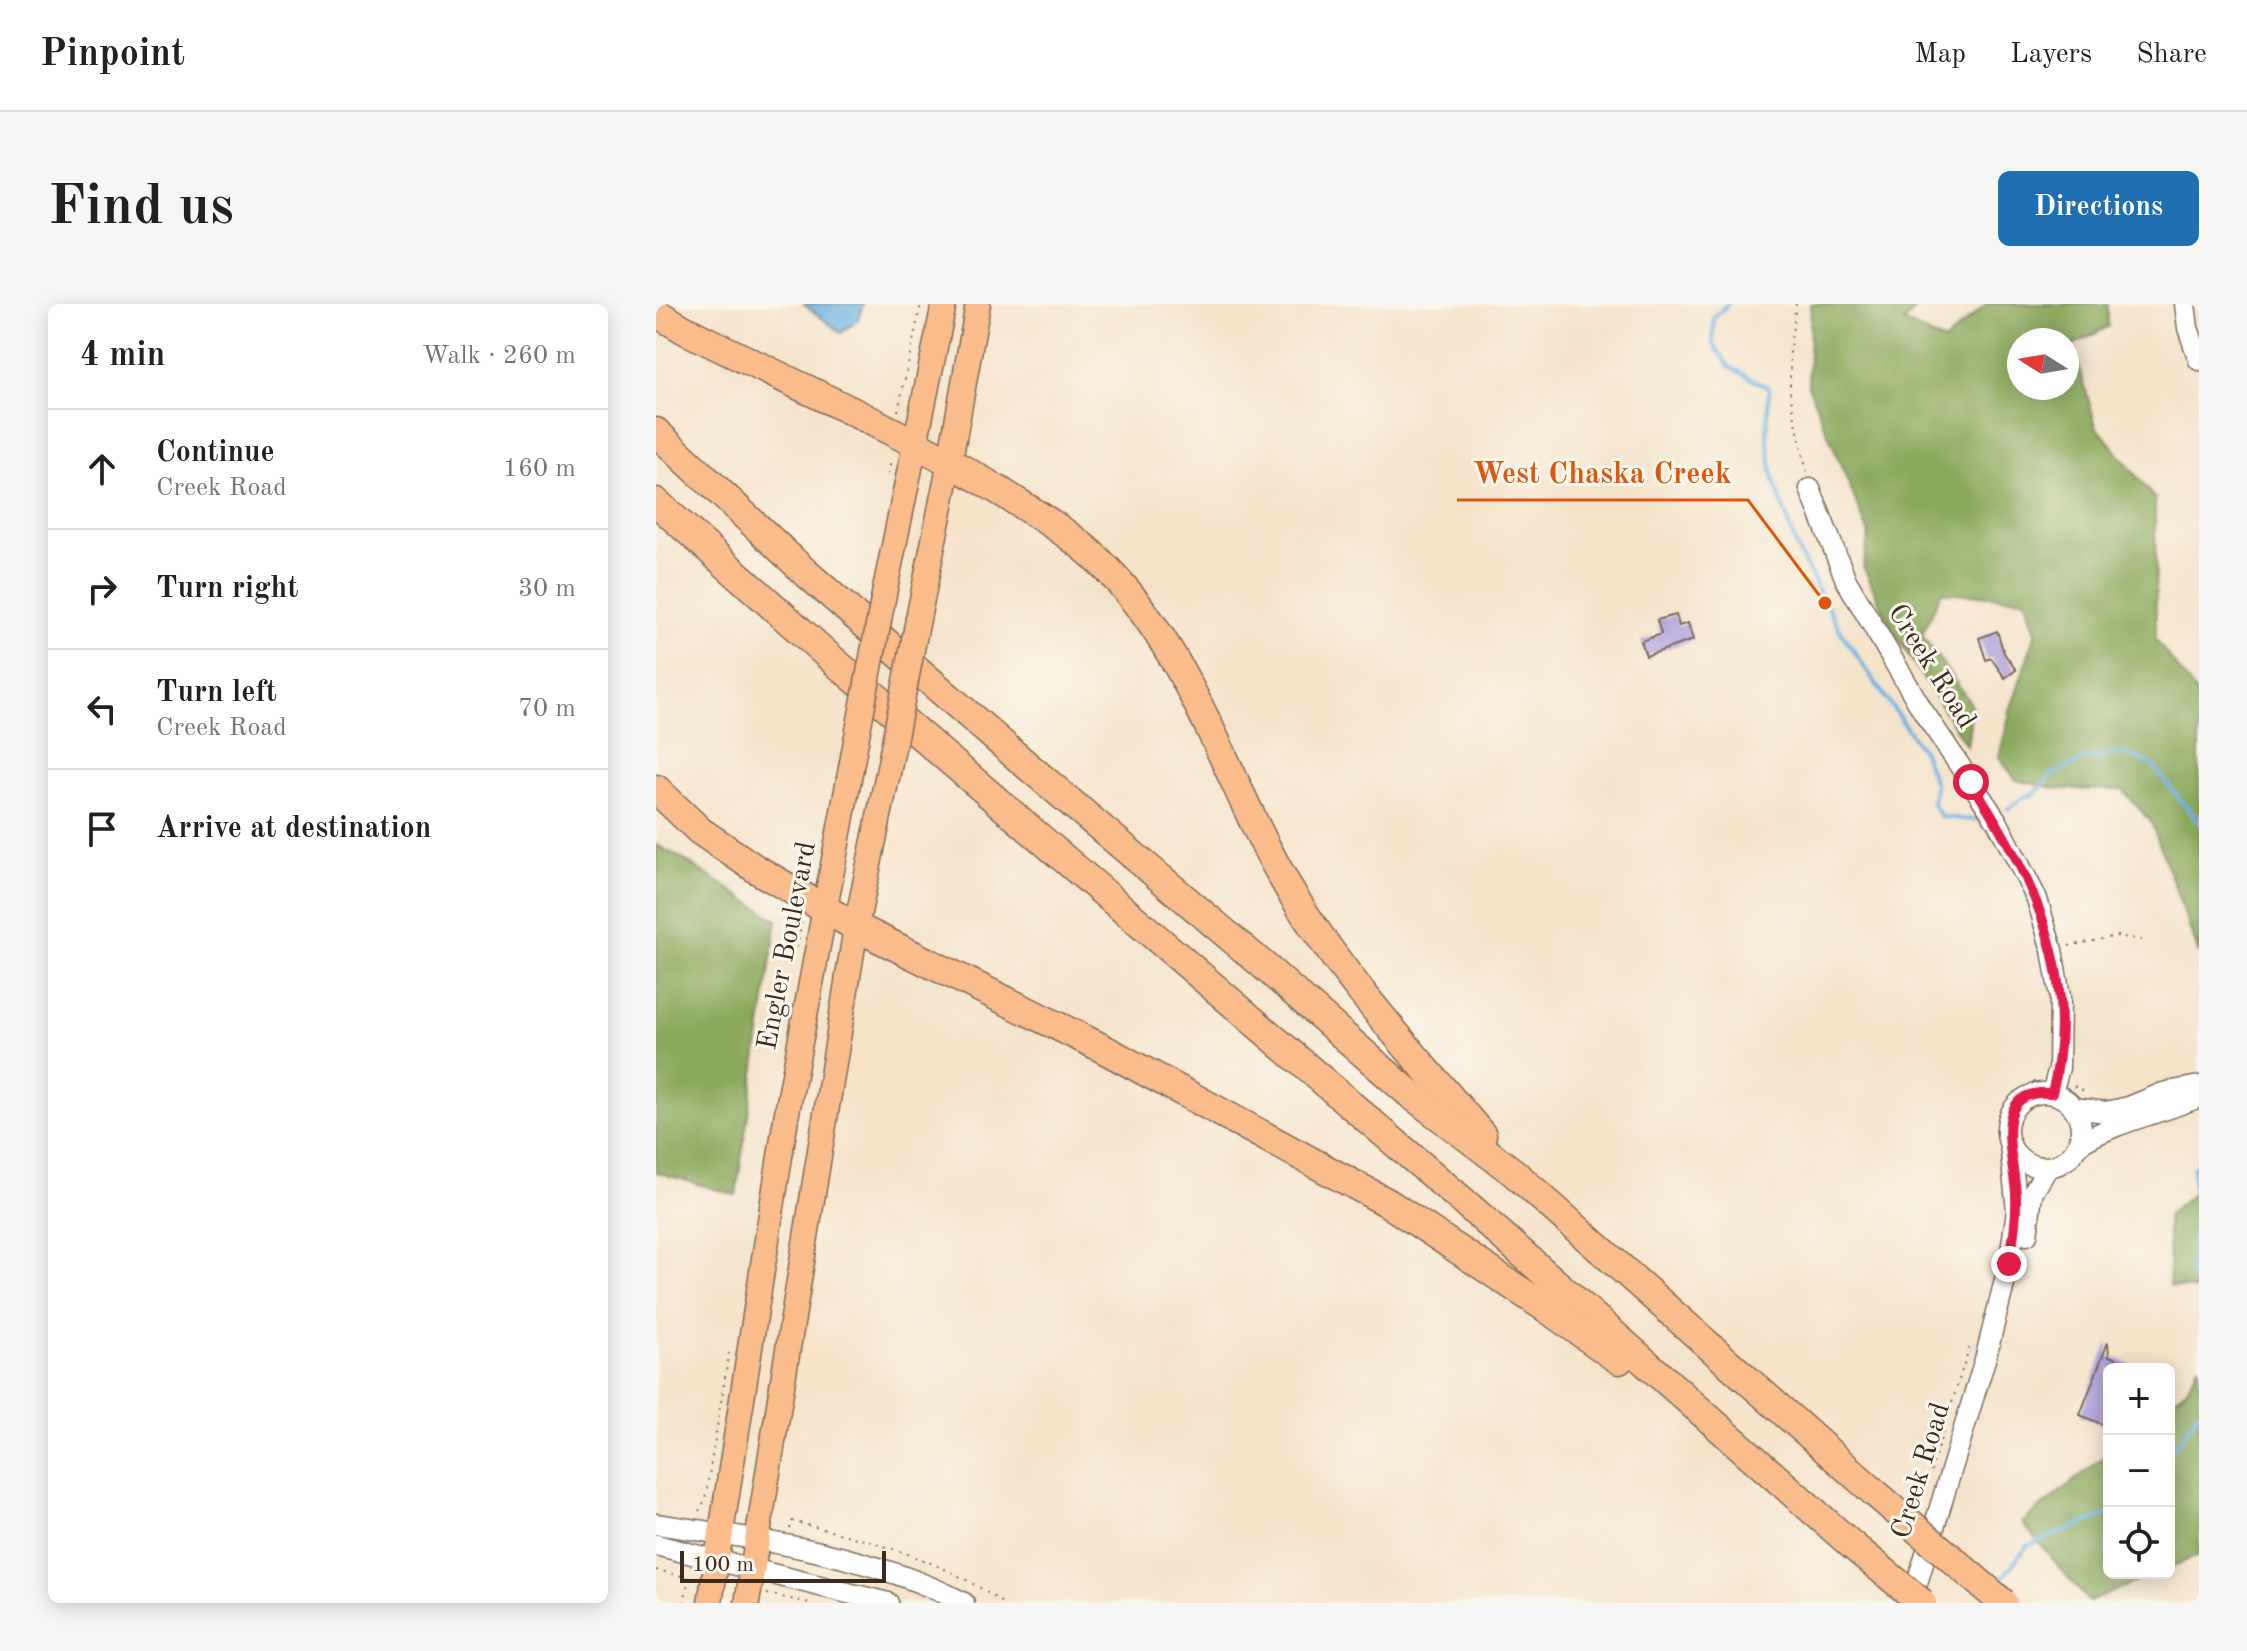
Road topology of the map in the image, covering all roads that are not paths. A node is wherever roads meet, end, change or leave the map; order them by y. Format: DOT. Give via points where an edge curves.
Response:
graph roads {
  1 [pos="944,304"];
  2 [pos="978,304"];
  3 [pos="2185,304"];
  4 [pos="656,313"];
  5 [pos="2199,360"];
  6 [pos="656,432"];
  7 [pos="915,442"];
  8 [pos="950,461"];
  9 [pos="1810,489"];
  10 [pos="656,502"];
  11 [pos="656,789"];
  12 [pos="826,909"];
  13 [pos="856,927"];
  14 [pos="2054,1086"];
  15 [pos="2199,1086"];
  16 [pos="2199,1097"];
  17 [pos="2074,1108"];
  18 [pos="2003,1142"];
  19 [pos="2078,1145"];
  20 [pos="2048,1167"];
  21 [pos="1513,1172"];
  22 [pos="1978,1352"];
  23 [pos="1744,1449"];
  24 [pos="656,1524"];
  25 [pos="722,1534"];
  26 [pos="758,1539"];
  27 [pos="656,1545"];
  28 [pos="718,1560"];
  29 [pos="753,1569"];
  30 [pos="707,1592"];
  31 [pos="747,1603"];
  32 [pos="888,1603"];
  33 [pos="964,1603"];
  34 [pos="1911,1603"];
  35 [pos="1922,1603"];
  36 [pos="2003,1603"];
  1 -- 7 [label="main road, Engler Boulevard"];
  2 -- 8 [label="main road"];
  3 -- 5 [label="street"];
  4 -- 7 [label="highway"];
  6 -- 21 [label="highway" via="805,572 1023,762 1410,1094"];
  7 -- 8 [label="highway"];
  7 -- 12 [label="main road, Engler Boulevard, bridge"];
  8 -- 13 [label="main road, bridge"];
  8 -- 21 [label="highway" via="1095,557 1133,595 1170,650 1293,895 1337,962"];
  9 -- 14 [label="street, Creek Road" via="1851,591 1997,821 2037,899 2060,997"];
  10 -- 23 [label="highway"];
  11 -- 12 [label="highway" via="728,851"];
  12 -- 13 [label="highway"];
  12 -- 25 [label="main road, Engler Boulevard" via="786,1118"];
  13 -- 23 [label="highway" via="1100,1047 1388,1203"];
  13 -- 26 [label="main road"];
  14 -- 17 [label="street"];
  14 -- 18 [label="street" via="2030,1095 2013,1110"];
  15 -- 17 [label="street" via="2106,1112"];
  16 -- 19 [label="street" via="2111,1127"];
  17 -- 19 [label="street" via="2080,1119"];
  18 -- 20 [label="street" via="2025,1161"];
  18 -- 22 [label="street, Creek Road" via="2016,1184 2014,1236"];
  19 -- 20 [label="street" via="2061,1163"];
  20 -- 22 [label="street, Creek Road" via="2032,1194 2024,1259"];
  21 -- 36 [label="highway, bridge"];
  22 -- 34 [label="street, Creek Road"];
  23 -- 35 [label="highway, bridge"];
  24 -- 25 [label="street"];
  25 -- 26 [label="street"];
  25 -- 28 [label="main road, Engler Boulevard"];
  26 -- 29 [label="main road"];
  26 -- 33 [label="street" via="895,1573"];
  27 -- 28 [label="street"];
  28 -- 29 [label="street"];
  28 -- 30 [label="main road, Engler Boulevard"];
  29 -- 31 [label="main road"];
  29 -- 32 [label="street"];
}
